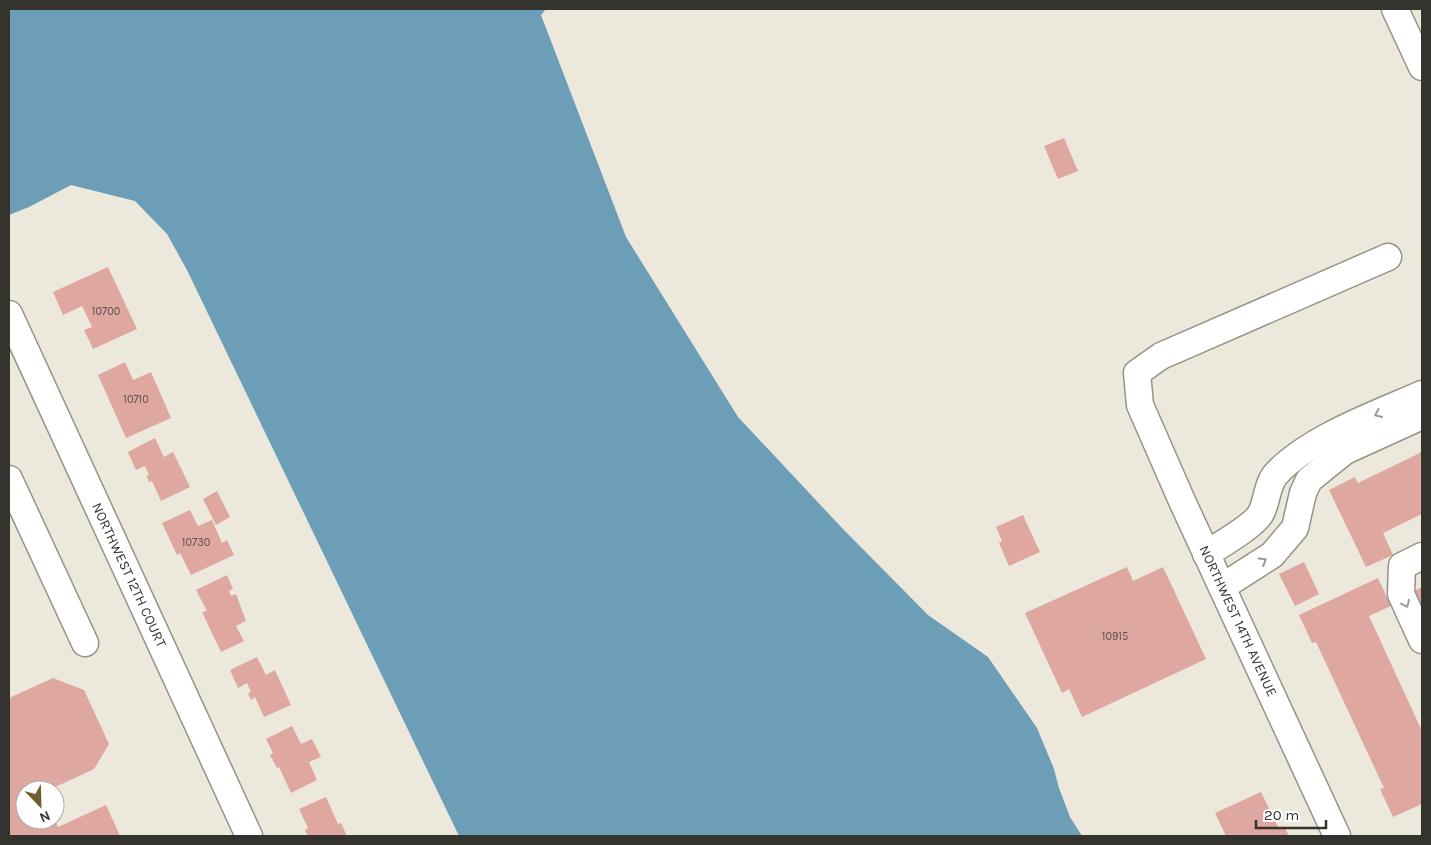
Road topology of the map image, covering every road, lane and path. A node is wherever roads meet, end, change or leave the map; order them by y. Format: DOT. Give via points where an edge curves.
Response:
graph roads {
  1 [pos="1395,9"];
  2 [pos="1420,56"];
  3 [pos="1388,257"];
  4 [pos="9,314"];
  5 [pos="1422,394"];
  6 [pos="1422,416"];
  7 [pos="1287,464"];
  8 [pos="9,479"];
  9 [pos="1309,480"];
  10 [pos="1206,554"];
  11 [pos="1416,564"];
  12 [pos="1222,587"];
  13 [pos="1422,640"];
  14 [pos="85,643"];
  15 [pos="249,836"];
  16 [pos="1338,836"];
  1 -- 2 [label="street"];
  3 -- 10 [label="street, NORTHWEST 14TH AVENUE" via="1160,356 1137,374 1140,405"];
  4 -- 15 [label="street, NORTHWEST 12TH COURT"];
  5 -- 7 [label="street, one-way" via="1342,430 1308,448"];
  6 -- 9 [label="street" via="1345,452"];
  7 -- 9 [label="street"];
  7 -- 10 [label="street" via="1274,476 1261,515"];
  8 -- 14 [label="street"];
  12 -- 9 [label="street, one-way" via="1272,555 1295,528"];
  10 -- 12 [label="street, NORTHWEST 14TH AVENUE"];
  11 -- 13 [label="street, one-way" via="1401,594"];
  12 -- 16 [label="street, NORTHWEST 14TH AVENUE"];
}
